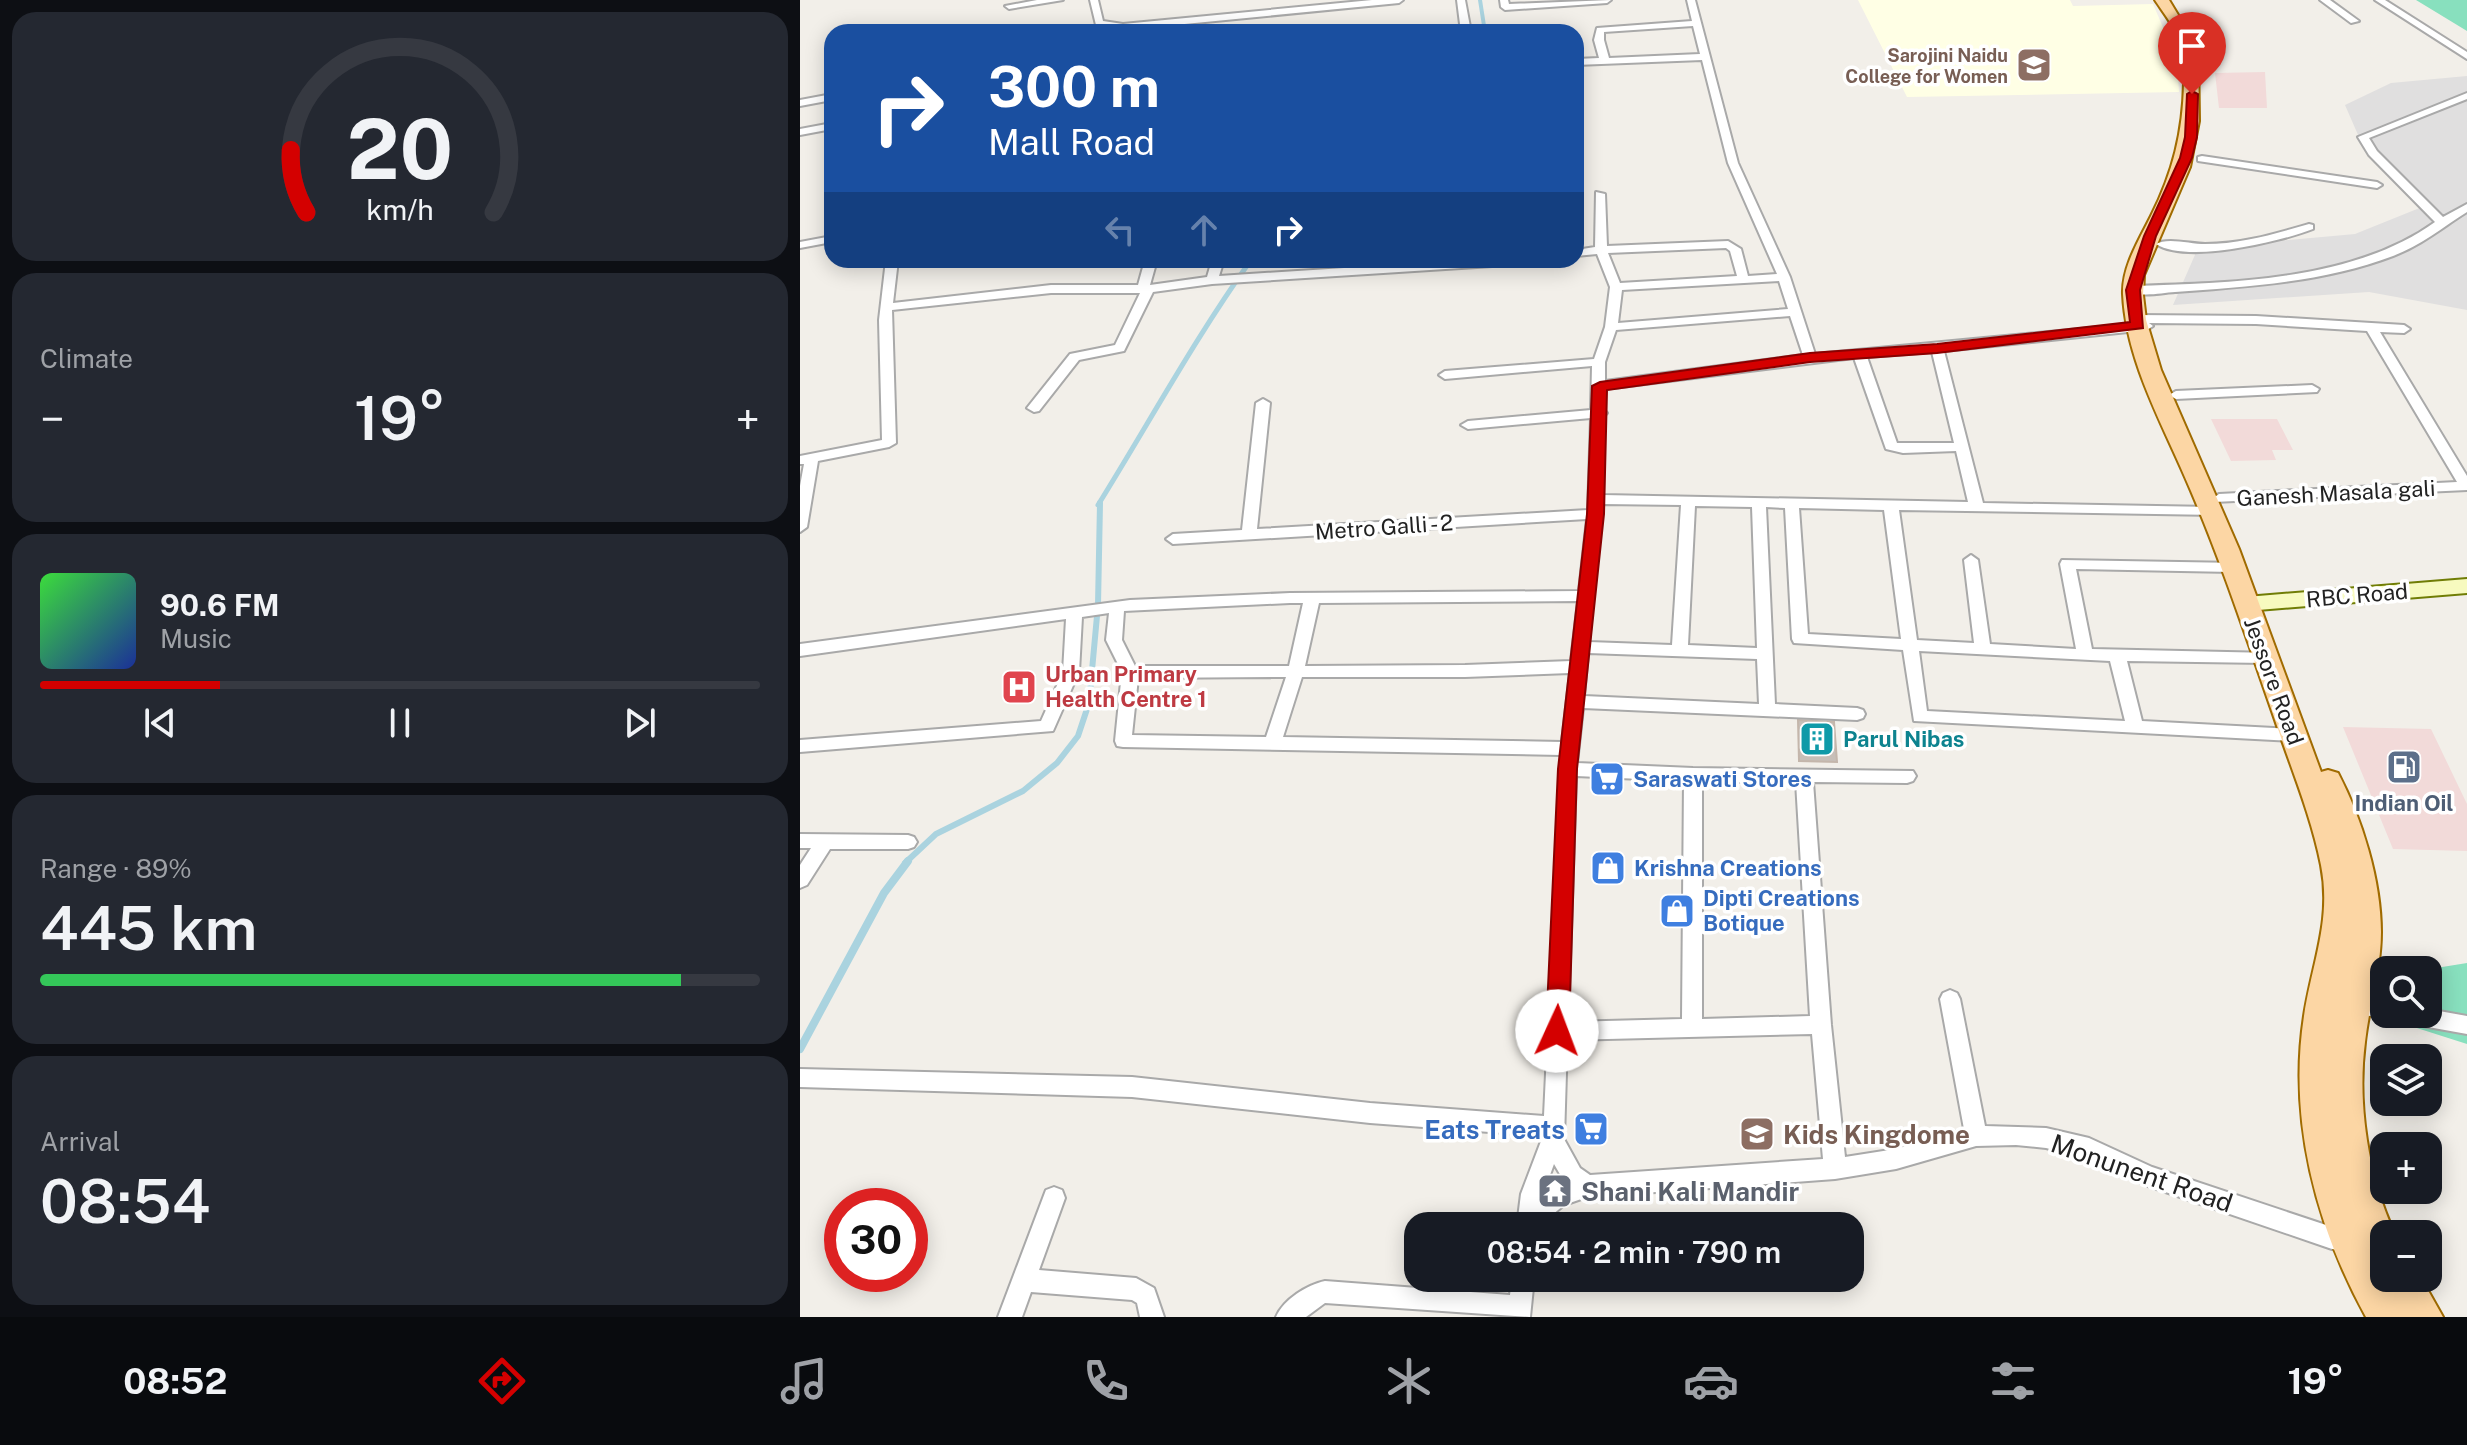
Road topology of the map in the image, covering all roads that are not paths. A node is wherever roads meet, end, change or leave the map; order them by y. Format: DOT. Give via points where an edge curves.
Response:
graph roads {
  1 [pos="1059,0"];
  2 [pos="1094,0"];
  3 [pos="1250,0"];
  4 [pos="1399,0"];
  5 [pos="1461,0"];
  6 [pos="1504,0"];
  7 [pos="1607,0"];
  8 [pos="1691,0"];
  9 [pos="2162,0"];
  10 [pos="2169,0"];
  11 [pos="2177,0"];
  12 [pos="2324,0"];
  13 [pos="2379,0"];
  14 [pos="1009,6"];
  15 [pos="1251,15"];
  16 [pos="1696,18"];
  17 [pos="2354,21"];
  18 [pos="1105,24"];
  19 [pos="1155,24"];
  20 [pos="1465,24"];
  21 [pos="2193,45"];
  22 [pos="2467,56"];
  23 [pos="1707,57"];
  24 [pos="1605,61"];
  25 [pos="1584,62"];
  26 [pos="2467,96"];
  27 [pos="824,98"];
  28 [pos="800,103"];
  29 [pos="824,128"];
  30 [pos="800,132"];
  31 [pos="2202,159"];
  32 [pos="2377,185"];
  33 [pos="1600,194"];
  34 [pos="2464,213"];
  35 [pos="2442,223"];
  36 [pos="2309,227"];
  37 [pos="824,240"];
  38 [pos="2162,244"];
  39 [pos="800,245"];
  40 [pos="1601,250"];
  41 [pos="1584,252"];
  42 [pos="891,268"];
  43 [pos="1149,268"];
  44 [pos="1216,268"];
  45 [pos="1384,268"];
  46 [pos="1784,277"];
  47 [pos="1212,280"];
  48 [pos="1744,281"];
  49 [pos="1616,287"];
  50 [pos="1145,289"];
  51 [pos="2137,290"];
  52 [pos="886,307"];
  53 [pos="1797,312"];
  54 [pos="2142,322"];
  55 [pos="1611,327"];
  56 [pos="2371,328"];
  57 [pos="2404,329"];
  58 [pos="1937,348"];
  59 [pos="1859,354"];
  60 [pos="1810,358"];
  61 [pos="1599,362"];
  62 [pos="1445,375"];
  63 [pos="1600,386"];
  64 [pos="2312,389"];
  65 [pos="2176,395"];
  66 [pos="1263,403"];
  67 [pos="1034,408"];
  68 [pos="1600,413"];
  69 [pos="1468,425"];
  70 [pos="1961,447"];
  71 [pos="806,458"];
  72 [pos="2466,486"];
  73 [pos="1688,501"];
  74 [pos="1759,502"];
  75 [pos="1792,503"];
  76 [pos="1596,506"];
  77 [pos="2215,506"];
  78 [pos="1891,507"];
  79 [pos="1977,508"];
  80 [pos="800,527"];
  81 [pos="1249,535"];
  82 [pos="1173,539"];
  83 [pos="1971,560"];
  84 [pos="2233,567"];
  85 [pos="2467,586"];
  86 [pos="1587,596"];
  87 [pos="1312,598"];
  88 [pos="2254,604"];
  89 [pos="1123,606"];
  90 [pos="1074,614"];
  91 [pos="1910,643"];
  92 [pos="1581,647"];
  93 [pos="800,650"];
  94 [pos="1680,650"];
  95 [pos="1983,650"];
  96 [pos="1764,654"];
  97 [pos="2085,655"];
  98 [pos="2117,655"];
  99 [pos="2266,657"];
  100 [pos="1578,667"];
  101 [pos="1296,670"];
  102 [pos="1130,672"];
  103 [pos="1574,702"];
  104 [pos="1767,710"];
  105 [pos="1857,714"];
  106 [pos="2135,727"];
  107 [pos="2294,735"];
  108 [pos="1273,743"];
  109 [pos="800,746"];
  110 [pos="1569,749"];
  111 [pos="1568,769"];
  112 [pos="1693,775"];
  113 [pos="1804,776"];
  114 [pos="1907,776"];
  115 [pos="800,841"];
  116 [pos="825,841"];
  117 [pos="908,842"];
  118 [pos="800,880"];
  119 [pos="1950,999"];
  120 [pos="2369,1008"];
  121 [pos="2442,1020"];
  122 [pos="1821,1025"];
  123 [pos="2467,1025"];
  124 [pos="1692,1028"];
  125 [pos="1557,1031"];
  126 [pos="800,1078"];
  127 [pos="1553,1134"];
  128 [pos="1976,1136"];
  129 [pos="1835,1169"];
  130 [pos="1587,1186"];
  131 [pos="1054,1198"];
  132 [pos="1530,1212"];
  133 [pos="1540,1212"];
  134 [pos="2372,1220"];
  135 [pos="2348,1241"];
  136 [pos="2370,1245"];
  137 [pos="1024,1280"];
  138 [pos="1521,1292"];
  139 [pos="2408,1292"];
  140 [pos="1519,1312"];
  141 [pos="1010,1317"];
  142 [pos="1152,1317"];
  143 [pos="1288,1317"];
  144 [pos="2387,1317"];
  145 [pos="2424,1317"];
  1 -- 14 [label="street"];
  2 -- 18 [label="street" via="1099,23"];
  3 -- 15 [label="street"];
  4 -- 15 [label="street"];
  5 -- 20 [label="street"];
  6 -- 7 [label="street" via="1505,7"];
  8 -- 16 [label="street"];
  9 -- 21 [label="main road, Jessore Road"];
  10 -- 21 [label="main road"];
  11 -- 21 [label="main road, Jessore Road"];
  12 -- 17 [label="street"];
  13 -- 22 [label="street"];
  15 -- 19 [label="street"];
  16 -- 23 [label="street"];
  16 -- 24 [label="street" via="1600,30"];
  21 -- 31 [label="main road, Jessore Road" via="2205,75"];
  21 -- 51 [label="main road, Jessore Road" via="2191,137 2176,184 2150,236"];
  23 -- 24 [label="street"];
  23 -- 46 [label="street" via="1733,163"];
  24 -- 25 [label="street"];
  26 -- 35 [label="street" via="2363,137"];
  27 -- 28 [label="street"];
  29 -- 30 [label="street"];
  31 -- 32 [label="street"];
  31 -- 38 [label="main road, Jessore Road"];
  33 -- 40 [label="street"];
  34 -- 35 [label="street"];
  35 -- 51 [label="street" via="2394,250 2315,273"];
  36 -- 38 [label="street" via="2252,245"];
  37 -- 39 [label="street"];
  38 -- 51 [label="main road, Jessore Road"];
  40 -- 41 [label="street"];
  40 -- 48 [label="street" via="1728,244 1735,249"];
  40 -- 49 [label="street"];
  42 -- 52 [label="street"];
  43 -- 50 [label="street"];
  44 -- 47 [label="street"];
  45 -- 47 [label="street"];
  46 -- 48 [label="street"];
  46 -- 53 [label="street"];
  47 -- 50 [label="street"];
  48 -- 49 [label="street"];
  49 -- 55 [label="street"];
  50 -- 52 [label="street" via="1051,289"];
  50 -- 67 [label="street" via="1120,348 1075,357"];
  51 -- 54 [label="main road, Jessore Road"];
  52 -- 71 [label="street" via="889,443"];
  53 -- 55 [label="street"];
  53 -- 60 [label="street"];
  54 -- 56 [label="street" via="2256,320"];
  54 -- 58 [label="street"];
  54 -- 65 [label="main road, Jessore Road"];
  54 -- 77 [label="main road, Jessore Road"];
  55 -- 61 [label="street"];
  56 -- 57 [label="street"];
  56 -- 72 [label="street, Ganesh Masala gali"];
  58 -- 59 [label="street"];
  58 -- 70 [label="street"];
  59 -- 60 [label="street"];
  59 -- 70 [label="street" via="1891,446"];
  60 -- 63 [label="street"];
  61 -- 62 [label="street"];
  61 -- 63 [label="street"];
  63 -- 68 [label="street"];
  64 -- 65 [label="street"];
  65 -- 77 [label="main road, Jessore Road"];
  66 -- 81 [label="street"];
  68 -- 69 [label="street"];
  68 -- 76 [label="street"];
  70 -- 79 [label="street"];
  71 -- 80 [label="street"];
  72 -- 77 [label="street, Ganesh Masala gali"];
  73 -- 74 [label="street, Metro Galli - 2"];
  73 -- 76 [label="street, Metro Galli - 2"];
  73 -- 94 [label="street"];
  74 -- 75 [label="street, Metro Galli - 2"];
  74 -- 96 [label="street"];
  75 -- 78 [label="street, Metro Galli - 2"];
  75 -- 91 [label="street" via="1800,639"];
  76 -- 81 [label="street, Metro Galli - 2"];
  76 -- 86 [label="street"];
  77 -- 79 [label="street, Ganesh Masala gali"];
  77 -- 84 [label="main road, Jessore Road"];
  77 -- 88 [label="main road, Jessore Road"];
  78 -- 79 [label="street, Ganesh Masala gali"];
  78 -- 91 [label="street"];
  81 -- 82 [label="street, Metro Galli - 2"];
  83 -- 95 [label="street"];
  84 -- 88 [label="main road, Jessore Road"];
  84 -- 97 [label="street" via="2067,564"];
  85 -- 88 [label="street, RBC Road"];
  86 -- 87 [label="street"];
  86 -- 92 [label="street"];
  87 -- 89 [label="street"];
  87 -- 101 [label="street"];
  88 -- 99 [label="main road, Jessore Road"];
  88 -- 120 [label="main road, Jessore Road" via="2364,890"];
  89 -- 90 [label="street"];
  89 -- 102 [label="street" via="1114,640"];
  90 -- 93 [label="street"];
  90 -- 109 [label="street" via="1071,672 1047,727"];
  91 -- 95 [label="street"];
  91 -- 106 [label="street" via="1920,717"];
  92 -- 94 [label="street"];
  92 -- 100 [label="street"];
  94 -- 96 [label="street"];
  95 -- 97 [label="street"];
  96 -- 104 [label="street"];
  97 -- 98 [label="street"];
  98 -- 99 [label="street"];
  98 -- 106 [label="street"];
  99 -- 107 [label="main road, Jessore Road"];
  100 -- 101 [label="street"];
  100 -- 103 [label="street"];
  101 -- 102 [label="street"];
  101 -- 108 [label="street"];
  102 -- 108 [label="street" via="1123,741"];
  103 -- 104 [label="street"];
  103 -- 110 [label="street"];
  104 -- 105 [label="street"];
  106 -- 107 [label="street"];
  107 -- 135 [label="main road, Jessore Road" via="2326,830 2343,911 2320,1016 2318,1093 2325,1163"];
  108 -- 110 [label="street"];
  110 -- 111 [label="street"];
  111 -- 112 [label="street"];
  111 -- 125 [label="street"];
  112 -- 113 [label="street"];
  112 -- 124 [label="street"];
  113 -- 114 [label="street"];
  113 -- 122 [label="street"];
  115 -- 116 [label="street"];
  116 -- 117 [label="street"];
  116 -- 118 [label="street"];
  119 -- 128 [label="street"];
  120 -- 134 [label="main road, Jessore Road" via="2348,1045 2352,1137 2360,1189"];
  121 -- 123 [label="street"];
  122 -- 124 [label="street"];
  122 -- 129 [label="street"];
  124 -- 125 [label="street"];
  125 -- 127 [label="street"];
  126 -- 127 [label="street" via="1132,1087"];
  127 -- 130 [label="street" via="1572,1175"];
  127 -- 132 [label="street"];
  128 -- 129 [label="street, Monunent Road" via="1896,1159"];
  128 -- 135 [label="street, Monunent Road" via="2046,1138 2080,1146 2148,1176"];
  129 -- 130 [label="street, Monunent Road"];
  130 -- 133 [label="street, Monunent Road" via="1557,1197"];
  131 -- 137 [label="street"];
  135 -- 136 [label="street, Monunent Road"];
  135 -- 144 [label="main road, Jessore Road"];
  137 -- 141 [label="street"];
  137 -- 142 [label="street" via="1136,1289 1146,1296"];
  138 -- 140 [label="street"];
  139 -- 145 [label="main road"];
  140 -- 143 [label="street" via="1325,1292"];
}
